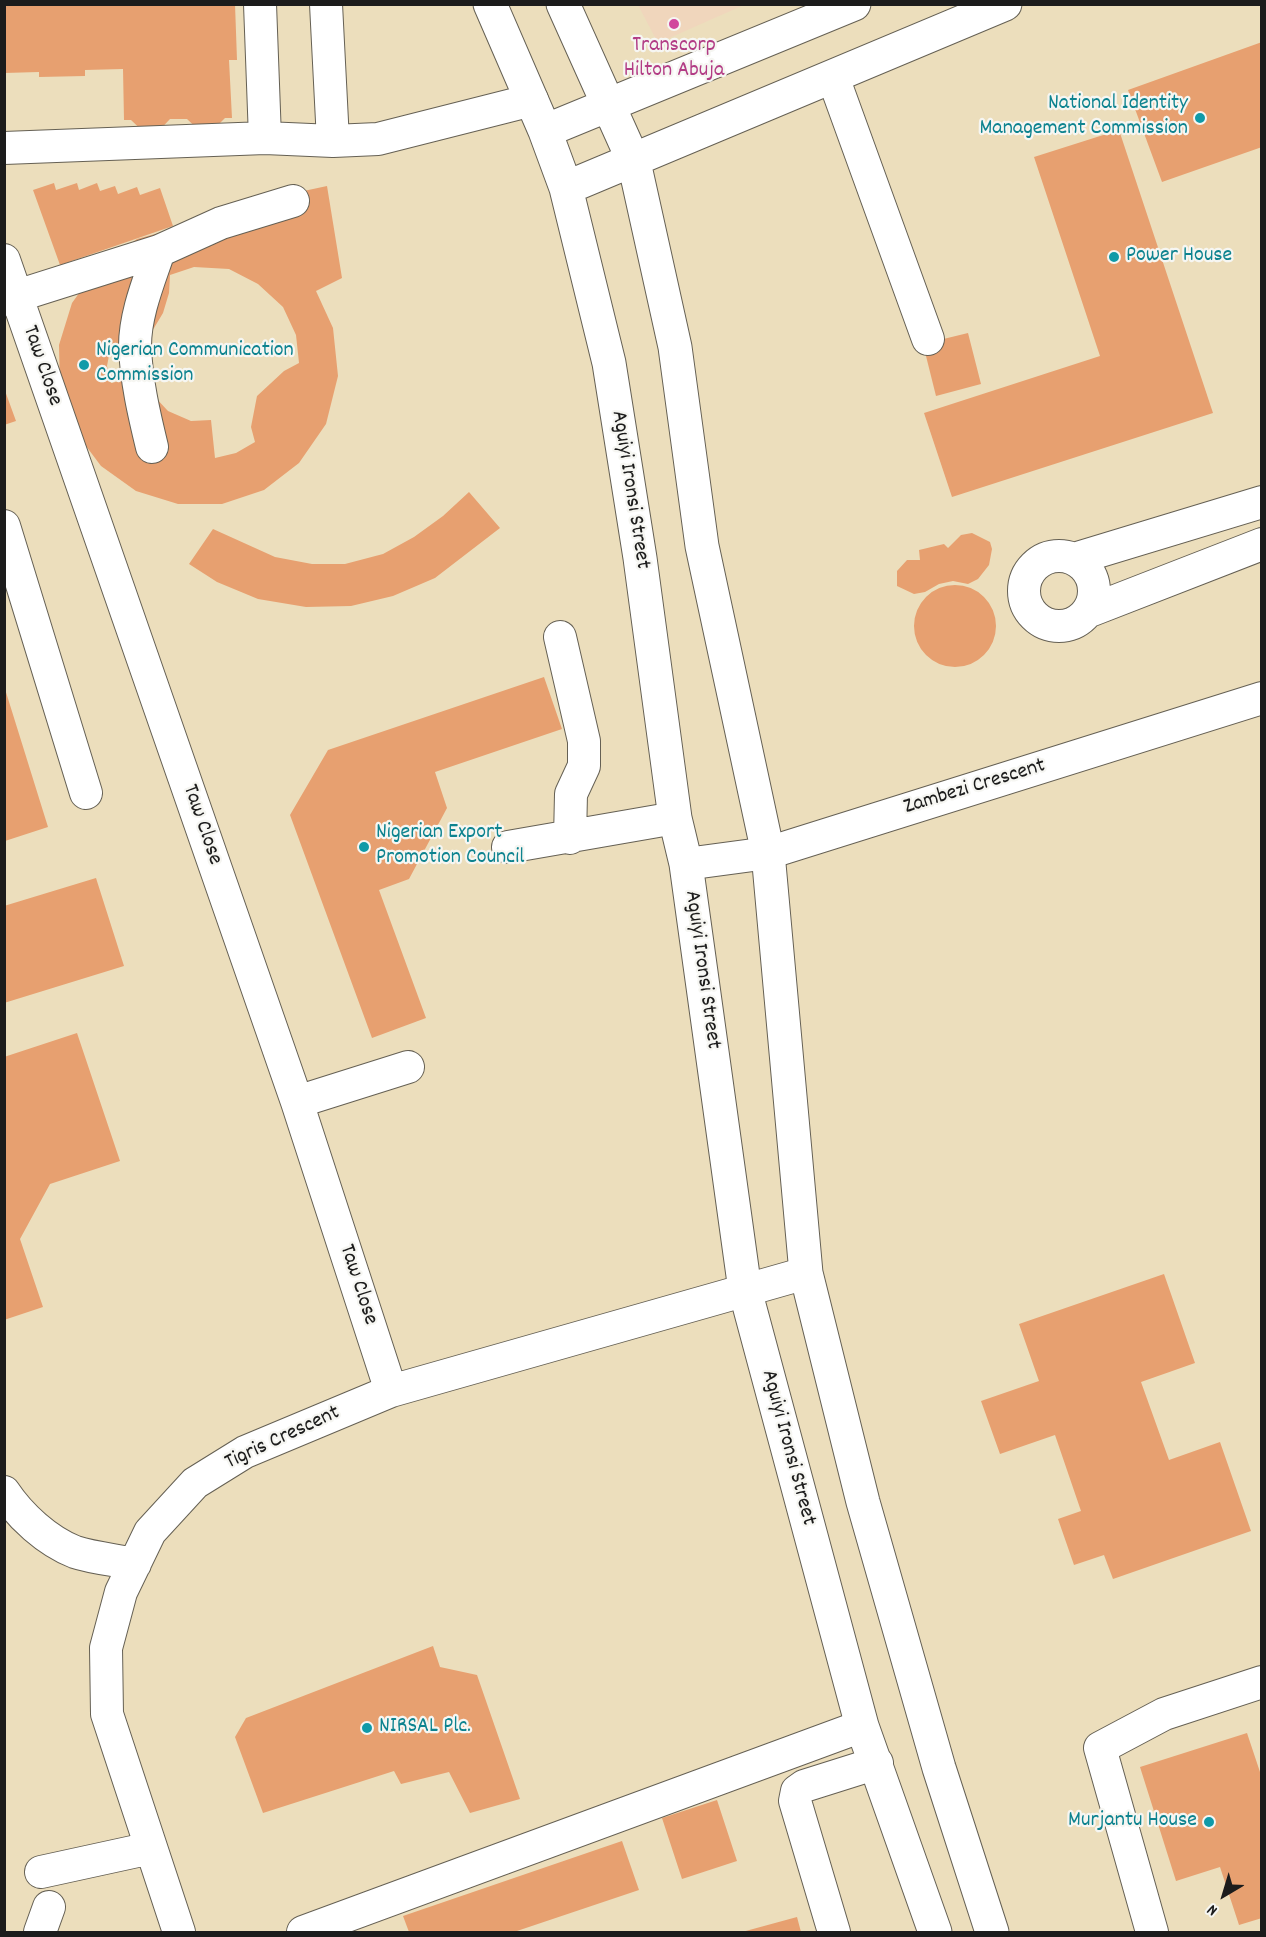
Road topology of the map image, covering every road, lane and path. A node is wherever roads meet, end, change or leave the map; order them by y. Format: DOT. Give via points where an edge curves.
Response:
graph roads {
  1 [pos="260,4"];
  2 [pos="326,4"];
  3 [pos="490,4"];
  4 [pos="563,4"];
  5 [pos="854,4"];
  6 [pos="1005,4"];
  7 [pos="833,77"];
  8 [pos="532,100"];
  9 [pos="610,105"];
  10 [pos="545,131"];
  11 [pos="266,138"];
  12 [pos="333,141"];
  13 [pos="4,148"];
  14 [pos="634,162"];
  15 [pos="566,188"];
  16 [pos="293,201"];
  17 [pos="159,251"];
  18 [pos="4,260"];
  19 [pos="10,297"];
  20 [pos="928,339"];
  21 [pos="152,447"];
  22 [pos="1262,502"];
  23 [pos="4,526"];
  24 [pos="1262,544"];
  25 [pos="1074,559"];
  26 [pos="1087,612"];
  27 [pos="560,637"];
  28 [pos="1262,698"];
  29 [pos="86,794"];
  30 [pos="675,818"];
  31 [pos="570,838"];
  32 [pos="508,847"];
  33 [pos="768,853"];
  34 [pos="686,864"];
  35 [pos="408,1067"];
  36 [pos="297,1102"];
  37 [pos="806,1273"];
  38 [pos="745,1290"];
  39 [pos="392,1391"];
  40 [pos="4,1492"];
  41 [pos="135,1564"];
  42 [pos="1262,1682"];
  43 [pos="862,1726"];
  44 [pos="877,1763"];
  45 [pos="151,1848"];
  46 [pos="41,1872"];
  47 [pos="179,1932"];
  48 [pos="303,1932"];
  49 [pos="834,1932"];
  50 [pos="935,1932"];
  51 [pos="992,1932"];
  52 [pos="1152,1932"];
  1 -- 11 [label="street"];
  2 -- 12 [label="street"];
  3 -- 8 [label="main road, Aguiyi Ironsi Street"];
  4 -- 9 [label="main road"];
  5 -- 9 [label="main road"];
  6 -- 7 [label="main road"];
  7 -- 14 [label="main road"];
  7 -- 20 [label="street"];
  8 -- 10 [label="main road, Aguiyi Ironsi Street"];
  8 -- 12 [label="street" via="378,139"];
  9 -- 10 [label="main road"];
  9 -- 14 [label="main road"];
  10 -- 15 [label="main road, Aguiyi Ironsi Street"];
  11 -- 12 [label="street"];
  11 -- 13 [label="street"];
  14 -- 15 [label="main road"];
  14 -- 33 [label="main road" via="675,347 702,546"];
  15 -- 30 [label="main road, Aguiyi Ironsi Street" via="609,363"];
  16 -- 17 [label="street" via="221,223"];
  17 -- 19 [label="street"];
  17 -- 21 [label="street" via="143,297 135,344 140,397"];
  18 -- 19 [label="street, Taw Close"];
  19 -- 36 [label="street, Taw Close"];
  22 -- 25 [label="street"];
  23 -- 29 [label="street"];
  24 -- 26 [label="street"];
  25 -- 26 [label="street" via="1084,567 1094,589"];
  25 -- 26 [label="street" via="1062,556 1039,561 1030,570 1023,593 1033,615 1043,622 1067,625"];
  27 -- 31 [label="street" via="584,741 584,766 571,794"];
  28 -- 33 [label="street, Zambezi Crescent"];
  30 -- 31 [label="street"];
  30 -- 34 [label="main road, Aguiyi Ironsi Street"];
  31 -- 32 [label="street"];
  33 -- 34 [label="street, Zambezi Crescent"];
  33 -- 37 [label="main road"];
  34 -- 38 [label="main road, Aguiyi Ironsi Street"];
  35 -- 36 [label="street"];
  36 -- 39 [label="street, Taw Close"];
  37 -- 38 [label="street, Tigris Crescent"];
  37 -- 51 [label="main road" via="863,1502 939,1768"];
  38 -- 39 [label="street, Tigris Crescent"];
  38 -- 43 [label="main road, Aguiyi Ironsi Street"];
  39 -- 41 [label="street, Tigris Crescent" via="245,1452 195,1483 150,1532"];
  40 -- 41 [label="street" via="17,1510 75,1552"];
  41 -- 45 [label="street, Tigris Crescent" via="121,1592 106,1648 108,1714"];
  42 -- 52 [label="street" via="1164,1714 1100,1748"];
  43 -- 44 [label="main road, Aguiyi Ironsi Street"];
  43 -- 48 [label="street"];
  44 -- 49 [label="street" via="797,1791 795,1800"];
  44 -- 50 [label="main road, Aguiyi Ironsi Street"];
  45 -- 46 [label="street"];
  45 -- 47 [label="street, Tigris Crescent"];
}
